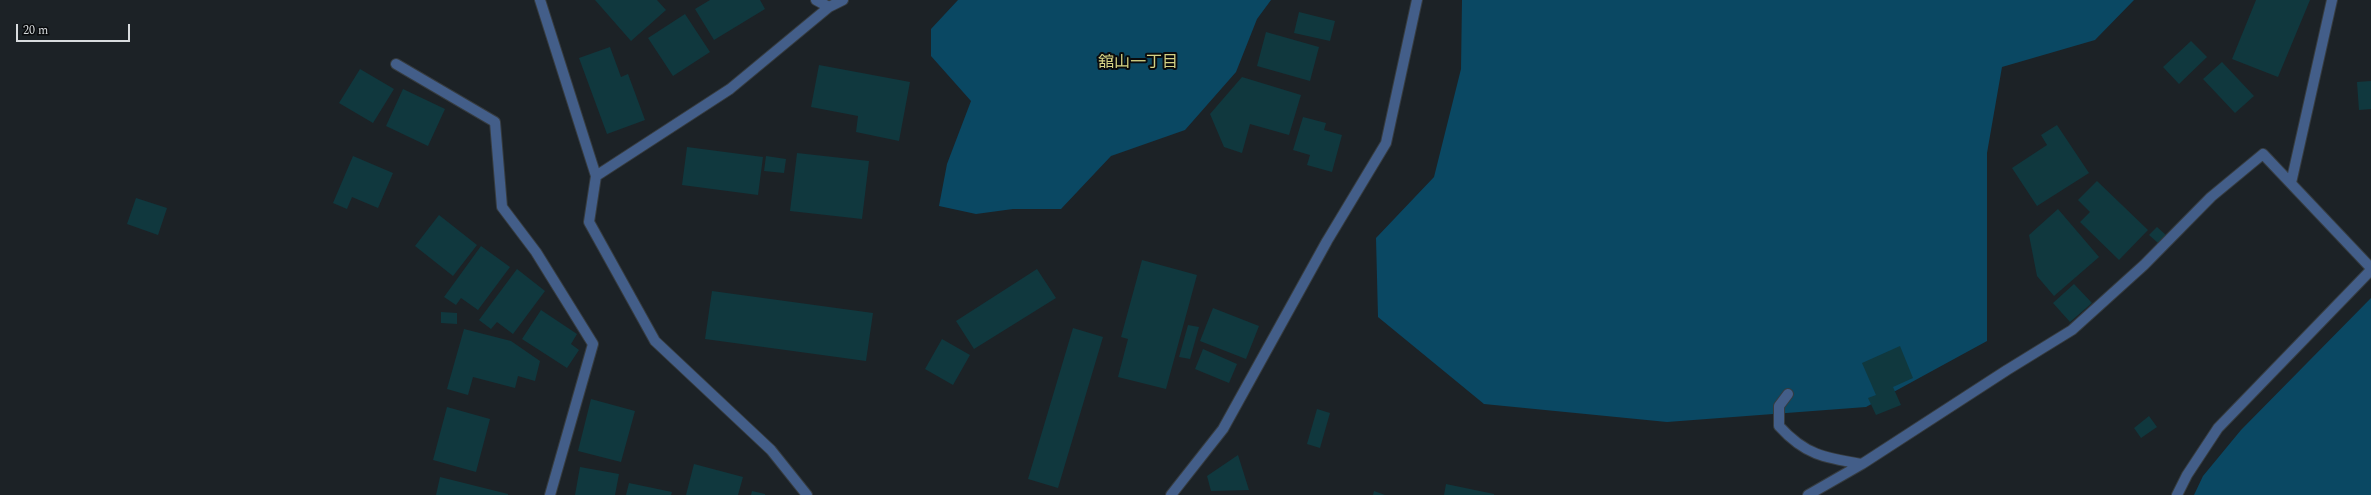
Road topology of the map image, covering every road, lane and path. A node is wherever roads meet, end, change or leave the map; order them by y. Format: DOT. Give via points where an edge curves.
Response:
graph roads {
  1 [pos="540,0"];
  2 [pos="816,0"];
  3 [pos="843,0"];
  4 [pos="1417,0"];
  5 [pos="2332,0"];
  6 [pos="829,7"];
  7 [pos="396,64"];
  8 [pos="596,176"];
  9 [pos="2291,183"];
  10 [pos="2371,269"];
  11 [pos="1788,394"];
  12 [pos="1862,464"];
  13 [pos="550,495"];
  14 [pos="807,495"];
  15 [pos="1171,495"];
  16 [pos="1808,495"];
  17 [pos="2177,495"];
  1 -- 8 [label="street"];
  2 -- 6 [label="street"];
  3 -- 6 [label="street"];
  4 -- 15 [label="street" via="1386,143 1327,242 1223,429"];
  5 -- 9 [label="street"];
  6 -- 8 [label="street" via="730,89"];
  7 -- 13 [label="street" via="495,122 502,207 536,252 593,344"];
  8 -- 14 [label="street" via="589,222 655,341 771,450"];
  9 -- 10 [label="street"];
  9 -- 12 [label="street" via="2263,154 2211,197 2144,266 2072,330"];
  10 -- 17 [label="street" via="2218,428"];
  11 -- 12 [label="street" via="1778,406 1778,426 1794,443 1835,460"];
  12 -- 16 [label="street"];
}
